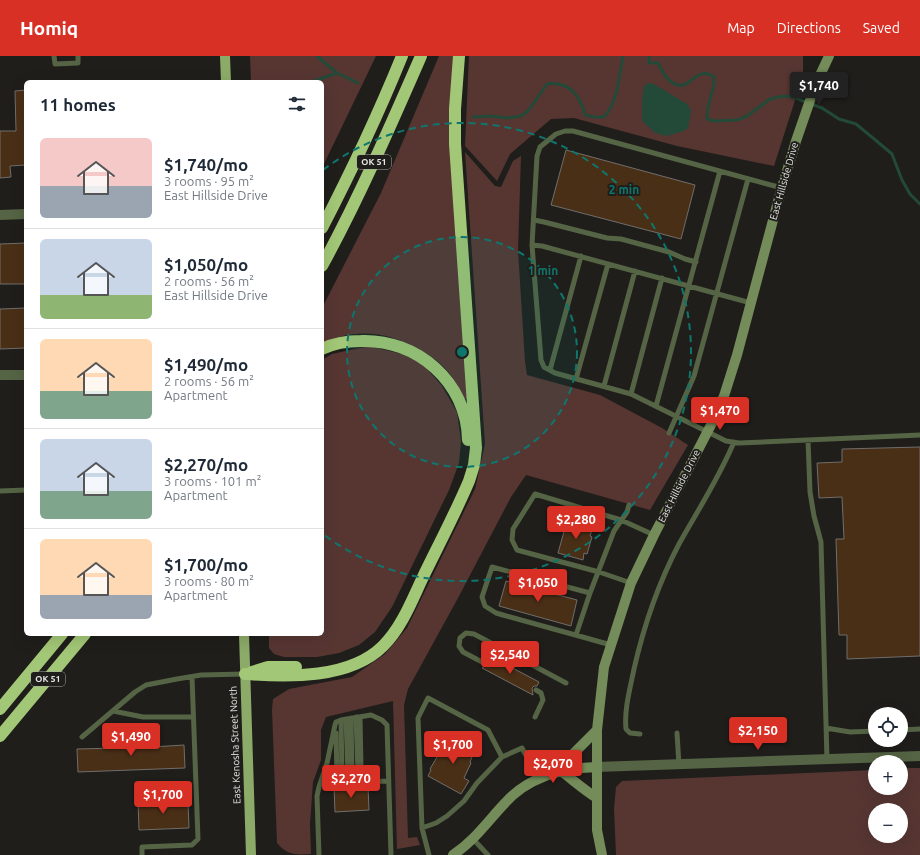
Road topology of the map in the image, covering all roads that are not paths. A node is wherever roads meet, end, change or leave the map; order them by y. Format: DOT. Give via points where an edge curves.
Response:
graph roads {
  1 [pos="54,56"];
  2 [pos="78,56"];
  3 [pos="225,56"];
  4 [pos="395,56"];
  5 [pos="402,56"];
  6 [pos="421,56"];
  7 [pos="459,56"];
  8 [pos="829,56"];
  9 [pos="394,75"];
  10 [pos="226,80"];
  11 [pos="720,171"];
  12 [pos="748,179"];
  13 [pos="782,188"];
  14 [pos="24,214"];
  15 [pos="0,215"];
  16 [pos="534,220"];
  17 [pos="324,224"];
  18 [pos="532,245"];
  19 [pos="581,256"];
  20 [pos="324,262"];
  21 [pos="696,262"];
  22 [pos="608,264"];
  23 [pos="635,271"];
  24 [pos="662,278"];
  25 [pos="689,286"];
  26 [pos="717,294"];
  27 [pos="751,303"];
  28 [pos="324,348"];
  29 [pos="550,370"];
  30 [pos="0,375"];
  31 [pos="24,375"];
  32 [pos="576,379"];
  33 [pos="604,386"];
  34 [pos="631,394"];
  35 [pos="656,406"];
  36 [pos="677,417"];
  37 [pos="669,433"];
  38 [pos="707,433"];
  39 [pos="920,435"];
  40 [pos="808,440"];
  41 [pos="734,442"];
  42 [pos="24,490"];
  43 [pos="0,491"];
  44 [pos="629,505"];
  45 [pos="621,520"];
  46 [pos="654,535"];
  47 [pos="599,572"];
  48 [pos="631,583"];
  49 [pos="590,593"];
  50 [pos="576,635"];
  51 [pos="60,636"];
  52 [pos="83,636"];
  53 [pos="244,636"];
  54 [pos="611,645"];
  55 [pos="484,663"];
  56 [pos="245,674"];
  57 [pos="192,677"];
  58 [pos="566,683"];
  59 [pos="536,690"];
  60 [pos="0,709"];
  61 [pos="114,711"];
  62 [pos="193,717"];
  63 [pos="535,717"];
  64 [pos="348,719"];
  65 [pos="826,728"];
  66 [pos="920,729"];
  67 [pos="597,730"];
  68 [pos="908,730"];
  69 [pos="868,731"];
  70 [pos="677,733"];
  71 [pos="640,734"];
  72 [pos="0,736"];
  73 [pos="82,737"];
  74 [pos="920,756"];
  75 [pos="502,757"];
  76 [pos="827,760"];
  77 [pos="678,765"];
  78 [pos="596,767"];
  79 [pos="561,771"];
  80 [pos="347,774"];
  81 [pos="323,775"];
  82 [pos="538,778"];
  83 [pos="388,782"];
  84 [pos="320,784"];
  85 [pos="597,798"];
  86 [pos="422,828"];
  87 [pos="473,839"];
  88 [pos="142,855"];
  89 [pos="251,855"];
  90 [pos="319,855"];
  91 [pos="391,855"];
  92 [pos="429,855"];
  93 [pos="453,855"];
  94 [pos="488,855"];
  95 [pos="602,855"];
  1 -- 2 [label="lane" via="55,64 78,63"];
  3 -- 10 [label="main road"];
  4 -- 9 [label="highway"];
  5 -- 9 [label="highway, OK 51"];
  6 -- 20 [label="highway, OK 51" via="356,200"];
  7 -- 56 [label="highway" via="455,144 476,448 469,481 401,621 384,646 363,661 341,670 268,676"];
  8 -- 13 [label="street, East Hillside Drive" via="803,119"];
  9 -- 17 [label="highway, OK 51"];
  11 -- 12 [label="lane"];
  11 -- 16 [label="lane" via="565,131 556,134 540,147 537,156"];
  11 -- 21 [label="lane"];
  12 -- 13 [label="lane"];
  12 -- 26 [label="lane"];
  13 -- 27 [label="street, East Hillside Drive"];
  14 -- 15 [label="street"];
  16 -- 18 [label="lane"];
  16 -- 21 [label="lane" via="607,238 622,239"];
  18 -- 19 [label="lane"];
  18 -- 29 [label="lane" via="541,360 544,368"];
  19 -- 22 [label="lane"];
  19 -- 29 [label="lane"];
  21 -- 25 [label="lane"];
  22 -- 23 [label="lane"];
  22 -- 32 [label="lane"];
  23 -- 24 [label="lane"];
  23 -- 33 [label="lane"];
  24 -- 25 [label="lane"];
  24 -- 34 [label="lane"];
  25 -- 26 [label="lane"];
  25 -- 35 [label="lane"];
  26 -- 27 [label="lane"];
  26 -- 36 [label="lane" via="694,376"];
  27 -- 38 [label="street, East Hillside Drive" via="724,396"];
  28 -- 56 [label="highway" via="354,341 381,341 398,345 431,363 448,381 463,412 468,436 467,461 458,489 400,606 377,642 341,662 315,667 268,667"];
  29 -- 32 [label="lane"];
  30 -- 31 [label="street"];
  32 -- 33 [label="lane"];
  33 -- 34 [label="lane"];
  34 -- 35 [label="lane"];
  35 -- 36 [label="lane"];
  36 -- 37 [label="lane"];
  36 -- 38 [label="lane"];
  38 -- 41 [label="lane"];
  38 -- 46 [label="street, East Hillside Drive"];
  39 -- 40 [label="lane"];
  40 -- 41 [label="lane"];
  40 -- 65 [label="lane" via="810,492 821,542"];
  41 -- 71 [label="lane" via="720,473 679,545 660,584 648,617 639,645 626,713 626,730"];
  42 -- 43 [label="lane"];
  44 -- 45 [label="lane"];
  45 -- 46 [label="lane"];
  45 -- 47 [label="lane" via="614,531"];
  45 -- 47 [label="lane" via="535,494 513,529 512,540 517,550"];
  46 -- 48 [label="street, East Hillside Drive"];
  47 -- 48 [label="lane"];
  47 -- 49 [label="lane"];
  48 -- 54 [label="street, East Hillside Drive"];
  49 -- 50 [label="lane"];
  49 -- 50 [label="lane" via="492,567 482,597 485,606 496,613"];
  50 -- 54 [label="lane"];
  51 -- 60 [label="highway, OK 51"];
  52 -- 72 [label="highway, OK 51"];
  53 -- 56 [label="main road, East Kenosha Street North"];
  54 -- 67 [label="street, East Hillside Drive" via="604,667"];
  55 -- 58 [label="lane" via="463,652 459,646 460,638 466,633 474,634"];
  56 -- 57 [label="lane"];
  56 -- 89 [label="main road, East Kenosha Street North"];
  57 -- 61 [label="lane" via="146,685"];
  57 -- 62 [label="lane"];
  59 -- 63 [label="lane" via="541,693 543,700"];
  61 -- 62 [label="lane" via="143,717"];
  61 -- 73 [label="lane"];
  62 -- 88 [label="lane" via="198,839 192,844 142,847"];
  64 -- 80 [label="lane"];
  64 -- 80 [label="lane"];
  64 -- 80 [label="lane" via="362,766"];
  64 -- 81 [label="lane"];
  64 -- 83 [label="lane" via="373,716 386,723"];
  65 -- 69 [label="lane" via="850,732"];
  65 -- 76 [label="lane"];
  66 -- 68 [label="lane"];
  67 -- 78 [label="street, East Hillside Drive"];
  67 -- 79 [label="street" via="569,758"];
  70 -- 77 [label="lane"];
  74 -- 76 [label="street"];
  75 -- 82 [label="lane" via="522,748"];
  75 -- 86 [label="lane" via="464,801 447,816"];
  75 -- 86 [label="lane" via="488,730 428,698 418,718"];
  76 -- 77 [label="street"];
  77 -- 78 [label="street"];
  78 -- 79 [label="street"];
  78 -- 85 [label="street, East Hillside Drive"];
  79 -- 82 [label="street"];
  79 -- 85 [label="street"];
  80 -- 81 [label="lane"];
  81 -- 84 [label="lane"];
  82 -- 87 [label="street" via="505,802"];
  83 -- 84 [label="lane"];
  83 -- 91 [label="lane"];
  84 -- 90 [label="lane" via="317,796"];
  85 -- 95 [label="street, East Hillside Drive" via="597,830"];
  86 -- 92 [label="lane"];
  87 -- 93 [label="street"];
  87 -- 94 [label="lane"];
}
